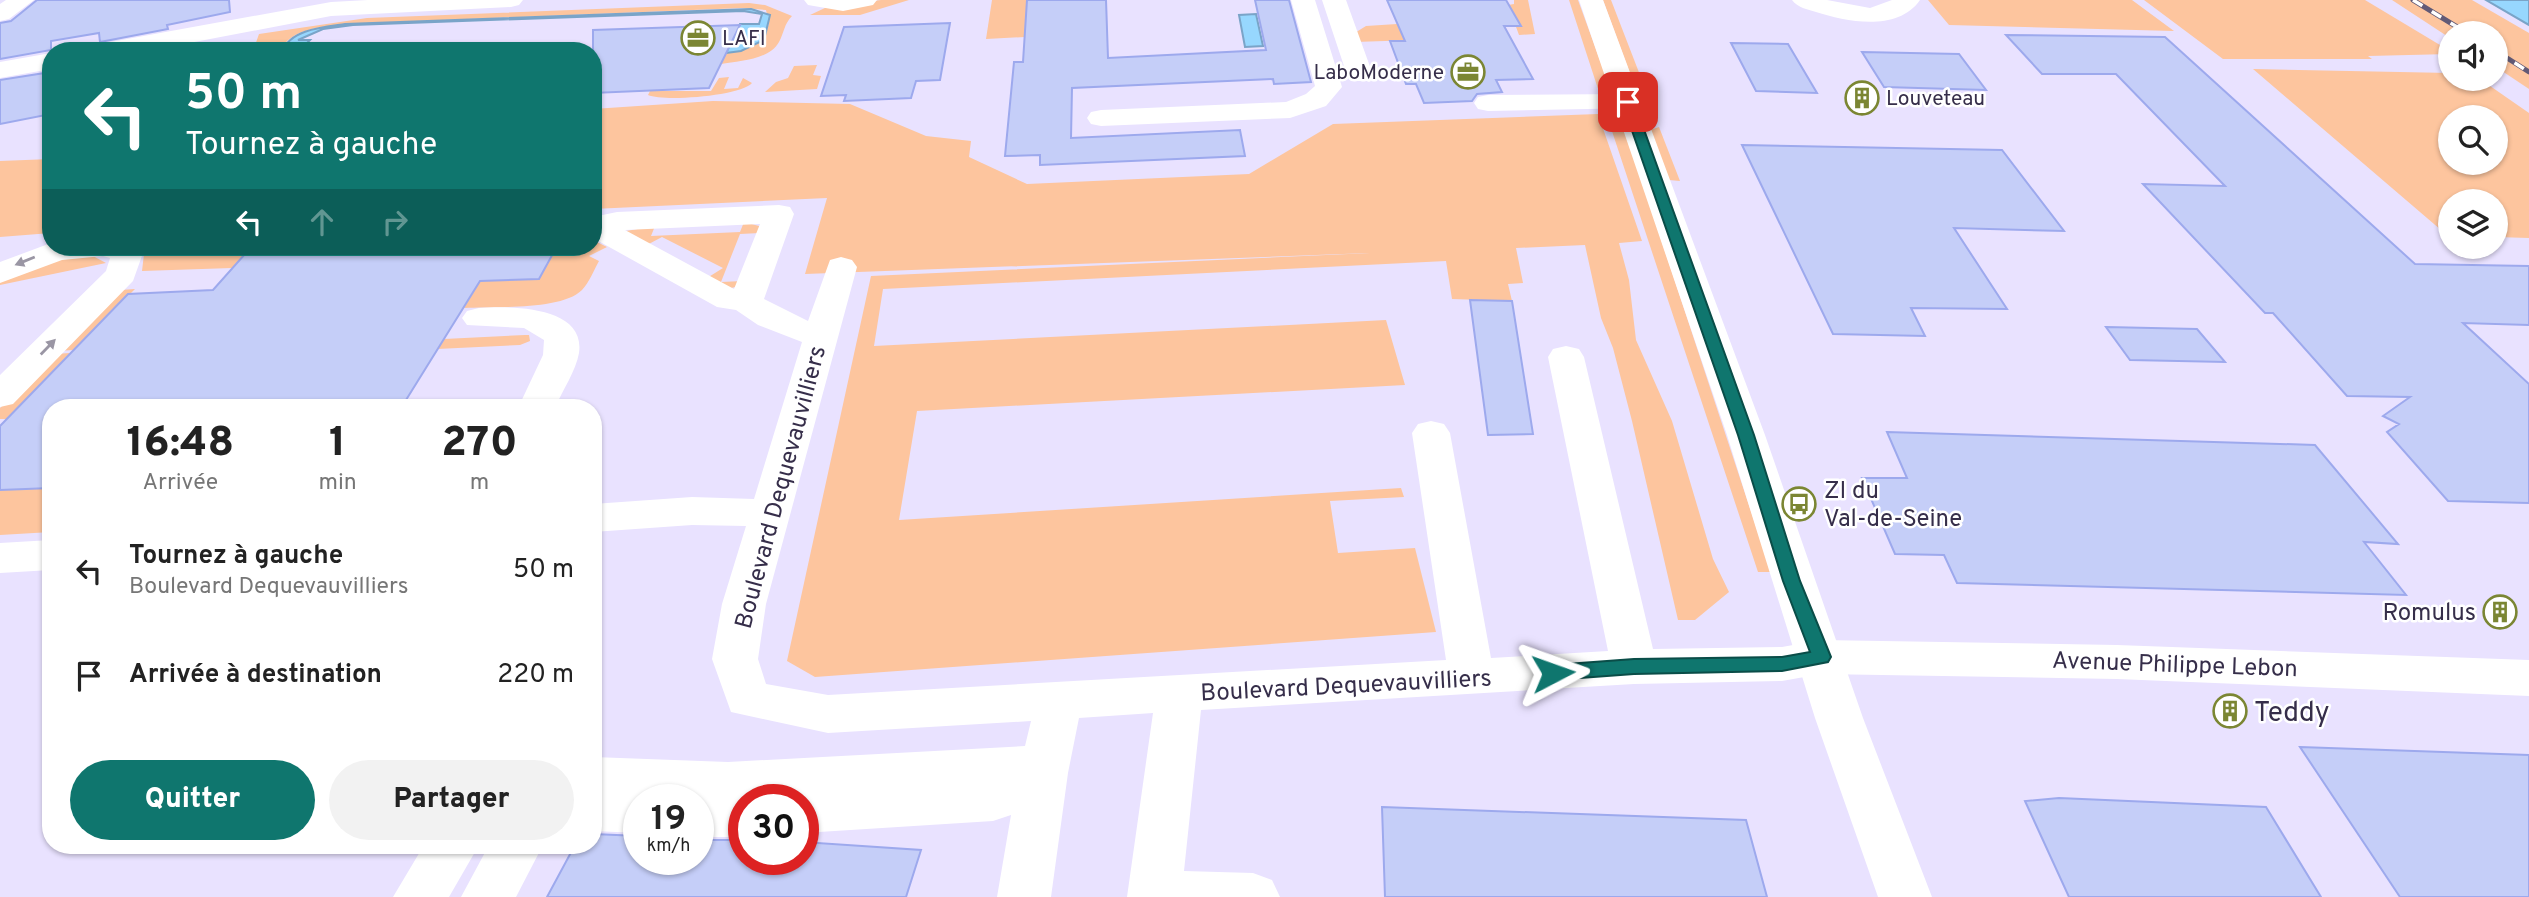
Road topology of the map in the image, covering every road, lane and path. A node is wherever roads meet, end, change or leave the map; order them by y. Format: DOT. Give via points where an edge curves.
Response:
graph roads {
  1 [pos="22,0"];
  2 [pos="511,0"];
  3 [pos="816,0"];
  4 [pos="865,0"];
  5 [pos="1303,0"];
  6 [pos="1334,0"];
  7 [pos="1591,0"];
  8 [pos="1804,0"];
  9 [pos="1908,0"];
  10 [pos="445,1"];
  11 [pos="0,14"];
  12 [pos="153,42"];
  13 [pos="42,63"];
  14 [pos="0,70"];
  15 [pos="1360,75"];
  16 [pos="1628,102"];
  17 [pos="1488,103"];
  18 [pos="1101,118"];
  19 [pos="602,224"];
  20 [pos="602,229"];
  21 [pos="43,256"];
  22 [pos="127,256"];
  23 [pos="841,267"];
  24 [pos="0,272"];
  25 [pos="744,299"];
  26 [pos="479,318"];
  27 [pos="821,335"];
  28 [pos="1566,357"];
  29 [pos="0,396"];
  30 [pos="540,399"];
  31 [pos="1431,433"];
  32 [pos="771,513"];
  33 [pos="602,517"];
  34 [pos="42,556"];
  35 [pos="0,558"];
  36 [pos="1821,657"];
  37 [pos="1634,667"];
  38 [pos="1472,678"];
  39 [pos="2529,678"];
  40 [pos="1180,695"];
  41 [pos="1059,701"];
  42 [pos="1044,769"];
  43 [pos="602,776"];
  44 [pos="602,810"];
  45 [pos="623,811"];
  46 [pos="819,811"];
  47 [pos="447,854"];
  48 [pos="512,854"];
  49 [pos="1155,895"];
  50 [pos="420,897"];
  51 [pos="488,897"];
  52 [pos="1024,897"];
  53 [pos="1252,897"];
  54 [pos="1905,897"];
  1 -- 11 [label="street"];
  2 -- 10 [label="street"];
  3 -- 4 [label="street" via="831,4"];
  5 -- 18 [label="street" via="1329,87 1316,100 1290,110"];
  6 -- 15 [label="street"];
  7 -- 16 [label="street"];
  8 -- 9 [label="street" via="1859,16 1881,15"];
  10 -- 12 [label="street" via="331,9"];
  13 -- 14 [label="street"];
  16 -- 17 [label="street"];
  16 -- 36 [label="street"];
  19 -- 25 [label="street" via="779,214 752,290"];
  20 -- 25 [label="street" via="729,300"];
  21 -- 24 [label="street, one-way"];
  29 -- 22 [label="street, one-way" via="121,274"];
  23 -- 27 [label="street, Boulevard Dequevauvilliers"];
  25 -- 27 [label="street" via="799,330"];
  26 -- 30 [label="street" via="530,318 553,326 562,338 561,355"];
  27 -- 32 [label="street, Boulevard Dequevauvilliers"];
  28 -- 37 [label="street"];
  31 -- 38 [label="street"];
  32 -- 33 [label="street" via="692,511"];
  32 -- 41 [label="street, Boulevard Dequevauvilliers" via="744,604 736,659 748,699 828,714"];
  34 -- 35 [label="street"];
  36 -- 37 [label="street, Boulevard Dequevauvilliers" via="1782,664"];
  36 -- 39 [label="street, Avenue Philippe Lebon" via="2118,662"];
  36 -- 54 [label="street"];
  37 -- 38 [label="street, Boulevard Dequevauvilliers"];
  38 -- 40 [label="street, Boulevard Dequevauvilliers"];
  40 -- 41 [label="street, Boulevard Dequevauvilliers"];
  40 -- 49 [label="street"];
  41 -- 42 [label="street"];
  42 -- 43 [label="street" via="728,782"];
  42 -- 46 [label="street" via="1017,792 993,800"];
  42 -- 52 [label="street"];
  44 -- 45 [label="street"];
  47 -- 50 [label="street"];
  48 -- 51 [label="street"];
  49 -- 53 [label="street"];
}
